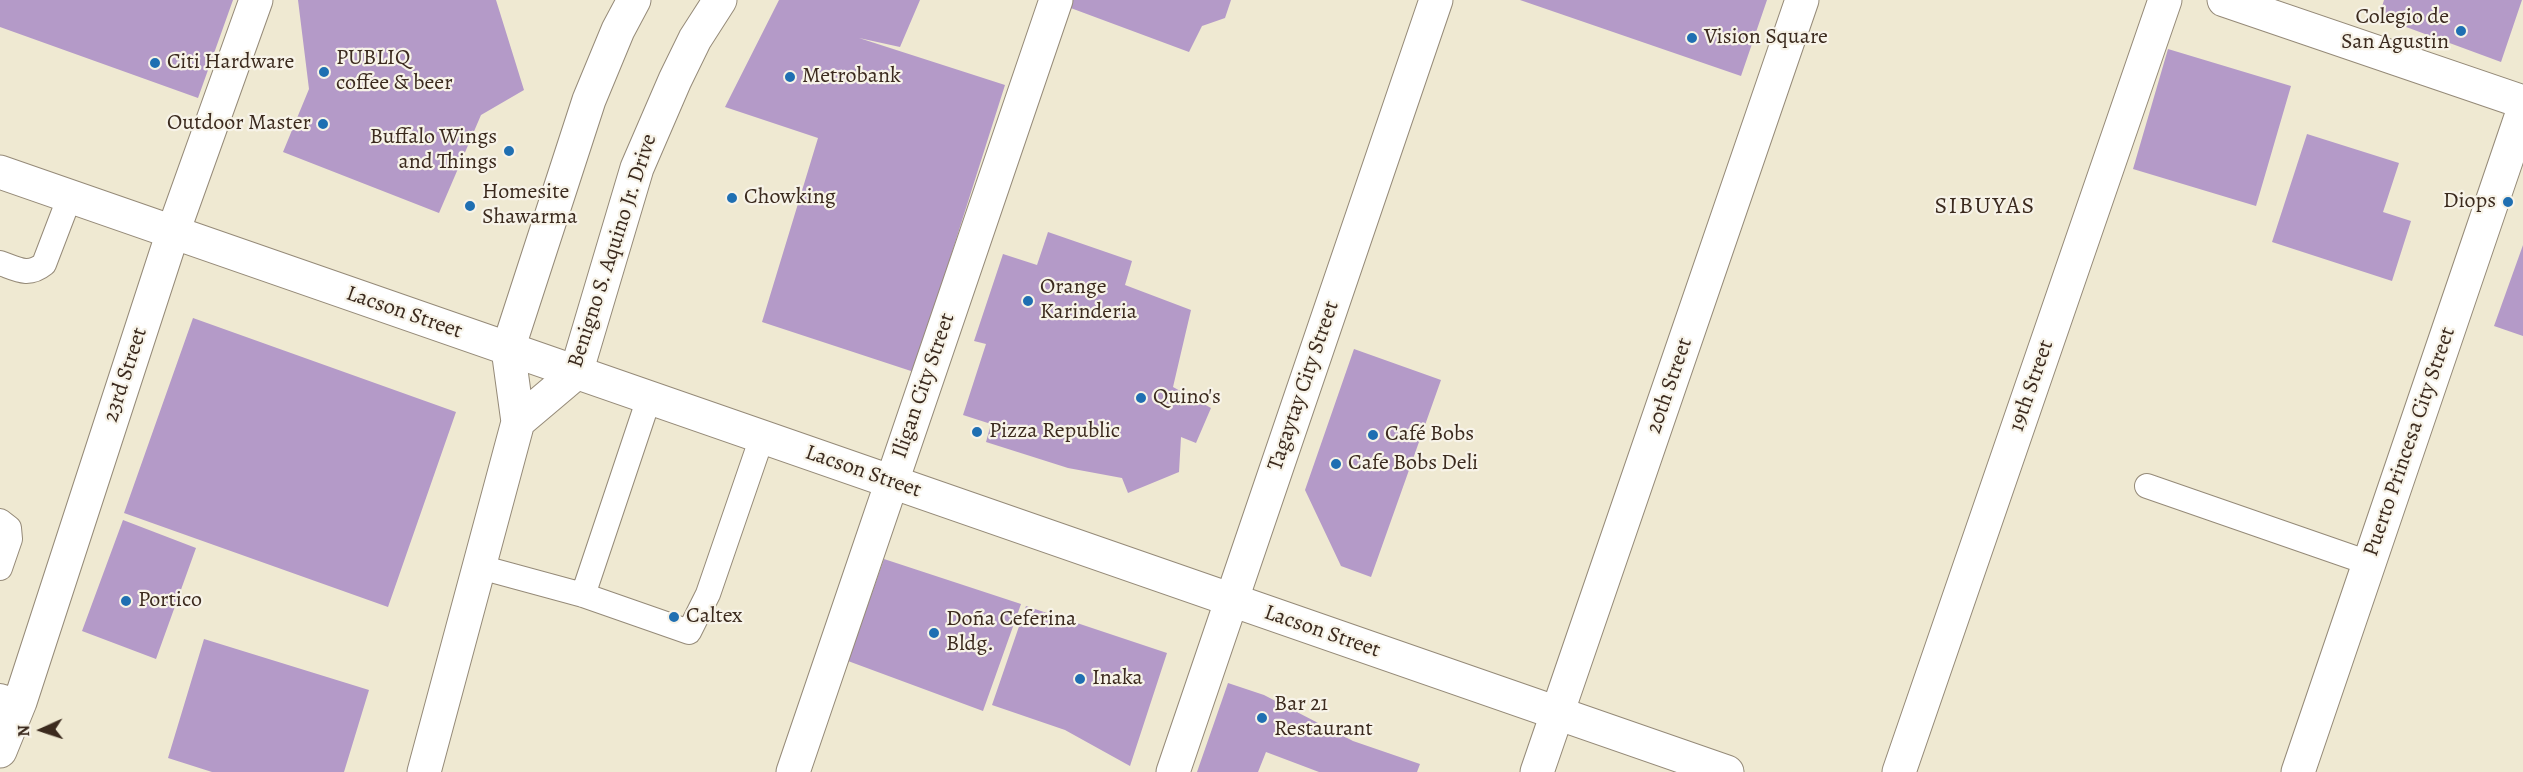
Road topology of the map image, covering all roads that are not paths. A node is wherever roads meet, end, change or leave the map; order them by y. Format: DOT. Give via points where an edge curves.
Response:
graph roads {
  1 [pos="256,0"];
  2 [pos="634,0"];
  3 [pos="720,0"];
  4 [pos="1056,0"];
  5 [pos="1436,0"];
  6 [pos="1802,0"];
  7 [pos="2165,0"];
  8 [pos="2224,0"];
  9 [pos="2523,102"];
  10 [pos="2523,111"];
  11 [pos="0,172"];
  12 [pos="70,196"];
  13 [pos="173,232"];
  14 [pos="0,263"];
  15 [pos="508,349"];
  16 [pos="576,373"];
  17 [pos="649,398"];
  18 [pos="518,422"];
  19 [pos="762,437"];
  20 [pos="891,482"];
  21 [pos="2146,486"];
  22 [pos="0,521"];
  23 [pos="2369,563"];
  24 [pos="480,567"];
  25 [pos="0,568"];
  26 [pos="583,595"];
  27 [pos="1231,600"];
  28 [pos="10,699"];
  29 [pos="1557,713"];
  30 [pos="0,752"];
  31 [pos="423,772"];
  32 [pos="793,772"];
  33 [pos="1173,772"];
  34 [pos="1537,772"];
  35 [pos="1727,772"];
  36 [pos="1899,772"];
  37 [pos="2298,772"];
  1 -- 13 [label="street, 23rd Street"];
  2 -- 15 [label="street" via="589,100"];
  3 -- 16 [label="street, Benigno S. Aquino Jr. Drive" via="695,39 637,168"];
  4 -- 20 [label="street, Iligan City Street"];
  5 -- 27 [label="street, Tagaytay City Street"];
  6 -- 29 [label="street, 20th Street"];
  7 -- 36 [label="street, 19th Street"];
  8 -- 9 [label="street"];
  10 -- 23 [label="street, Puerto Princesa City Street"];
  11 -- 12 [label="street, Lacson Street"];
  12 -- 13 [label="street, Lacson Street"];
  12 -- 14 [label="lane" via="44,264 35,271 24,271"];
  13 -- 15 [label="street, Lacson Street"];
  13 -- 28 [label="street, 23rd Street"];
  15 -- 16 [label="street, Lacson Street"];
  15 -- 18 [label="street"];
  16 -- 17 [label="street, Lacson Street"];
  16 -- 18 [label="street, Benigno S. Aquino Jr. Drive"];
  17 -- 19 [label="street, Lacson Street"];
  17 -- 26 [label="lane"];
  18 -- 24 [label="street"];
  19 -- 20 [label="street, Lacson Street"];
  19 -- 26 [label="lane" via="708,594 689,632"];
  20 -- 27 [label="street, Lacson Street"];
  20 -- 32 [label="street, Iligan City Street"];
  21 -- 23 [label="lane"];
  22 -- 25 [label="lane" via="9,528 10,539"];
  23 -- 37 [label="street, Puerto Princesa City Street"];
  24 -- 26 [label="lane"];
  24 -- 31 [label="street"];
  27 -- 29 [label="street, Lacson Street"];
  27 -- 33 [label="street, Tagaytay City Street"];
  28 -- 30 [label="street, 23rd Street"];
  29 -- 34 [label="street, 20th Street"];
  29 -- 35 [label="street, Lacson Street"];
}
